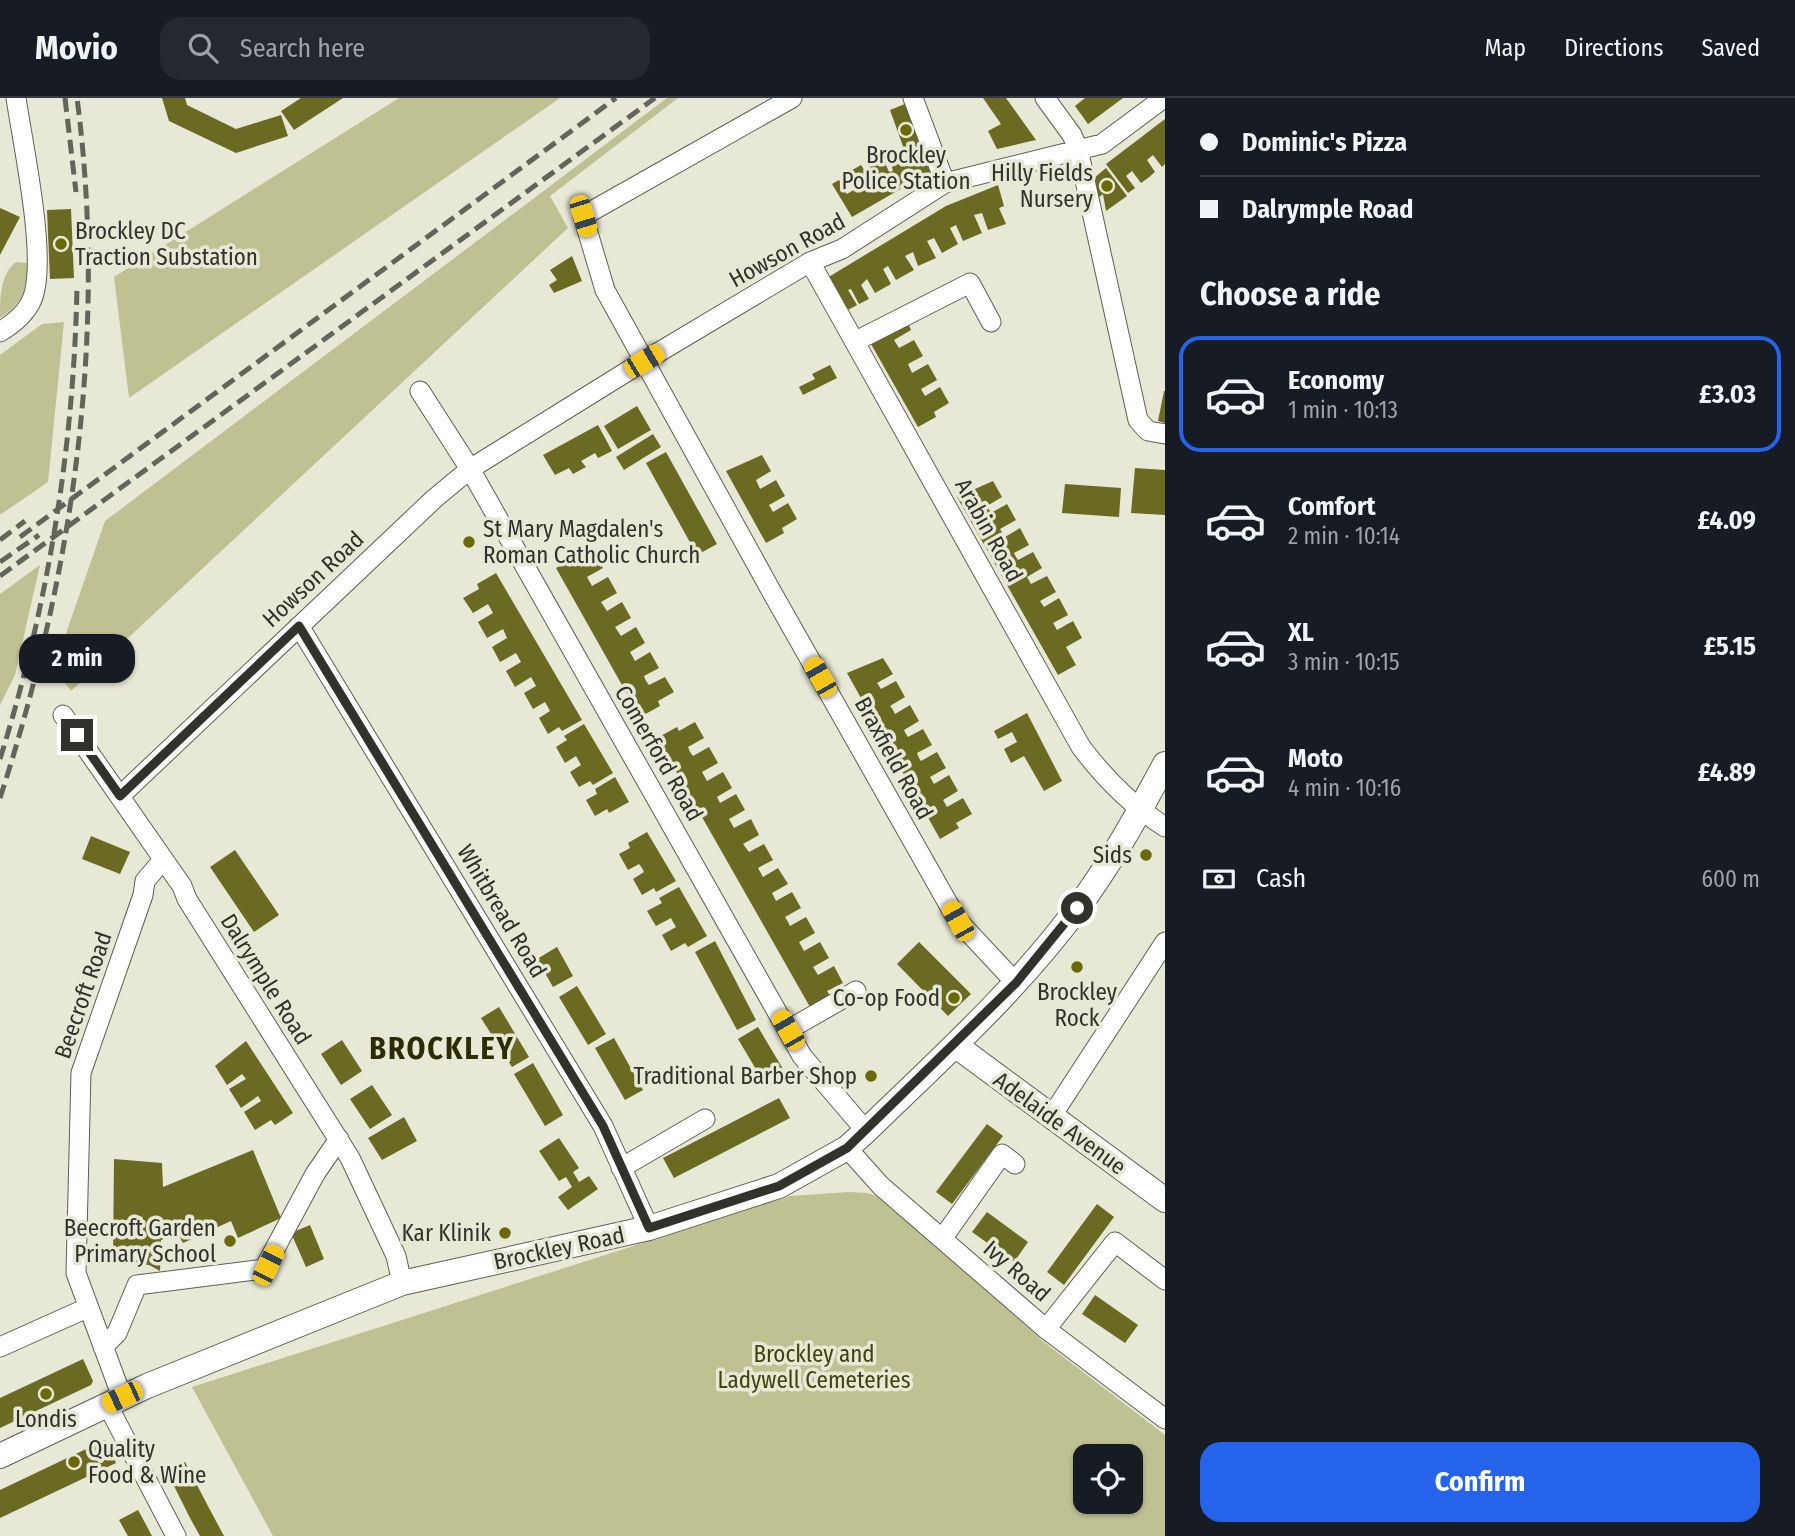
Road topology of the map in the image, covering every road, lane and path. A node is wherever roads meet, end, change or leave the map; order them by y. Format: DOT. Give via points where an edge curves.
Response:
graph roads {
  1 [pos="16,98"];
  2 [pos="792,98"];
  3 [pos="913,98"];
  4 [pos="1045,98"];
  5 [pos="1164,98"];
  6 [pos="1078,149"];
  7 [pos="945,183"];
  8 [pos="810,262"];
  9 [pos="991,322"];
  10 [pos="0,332"];
  11 [pos="856,341"];
  12 [pos="644,361"];
  13 [pos="421,391"];
  14 [pos="1165,434"];
  15 [pos="470,469"];
  16 [pos="299,626"];
  17 [pos="63,715"];
  18 [pos="1165,764"];
  19 [pos="120,796"];
  20 [pos="1140,810"];
  21 [pos="1165,827"];
  22 [pos="162,861"];
  23 [pos="1165,942"];
  24 [pos="1016,983"];
  25 [pos="856,991"];
  26 [pos="788,1030"];
  27 [pos="955,1045"];
  28 [pos="1051,1117"];
  29 [pos="705,1119"];
  30 [pos="866,1131"];
  31 [pos="339,1139"];
  32 [pos="847,1148"];
  33 [pos="1015,1164"];
  34 [pos="621,1168"];
  35 [pos="1165,1200"];
  36 [pos="649,1228"];
  37 [pos="942,1239"];
  38 [pos="1165,1280"];
  39 [pos="402,1283"];
  40 [pos="87,1308"];
  41 [pos="1046,1329"];
  42 [pos="0,1347"];
  43 [pos="103,1347"];
  44 [pos="115,1401"];
  45 [pos="1162,1411"];
  46 [pos="0,1456"];
  47 [pos="176,1536"];
  1 -- 10 [label="street" via="37,281 26,310"];
  2 -- 12 [label="street, Braxfield Road" via="583,216 605,290"];
  3 -- 7 [label="street"];
  4 -- 6 [label="street"];
  5 -- 6 [label="street, Howson Road" via="1102,144"];
  6 -- 7 [label="street, Howson Road"];
  6 -- 14 [label="street" via="1139,420 1148,431"];
  7 -- 8 [label="street, Howson Road" via="842,249"];
  8 -- 11 [label="street, Arabin Road"];
  8 -- 12 [label="street, Howson Road"];
  9 -- 11 [label="street" via="970,283"];
  11 -- 20 [label="street, Arabin Road" via="1082,747"];
  12 -- 15 [label="street, Howson Road"];
  12 -- 24 [label="street, Braxfield Road" via="958,921"];
  13 -- 15 [label="street, Comerford Road"];
  15 -- 16 [label="street, Howson Road"];
  15 -- 26 [label="street, Comerford Road"];
  16 -- 19 [label="street, Howson Road"];
  16 -- 34 [label="street, Whitbread Road" via="603,1126"];
  17 -- 19 [label="street, Dalrymple Road"];
  18 -- 20 [label="main road, Brockley Road"];
  19 -- 22 [label="street, Dalrymple Road"];
  20 -- 21 [label="street, Arabin Road"];
  20 -- 24 [label="main road, Brockley Road" via="1077,908"];
  22 -- 31 [label="street, Dalrymple Road"];
  22 -- 40 [label="street, Beecroft Road" via="145,881 81,1073 76,1273"];
  23 -- 28 [label="street"];
  24 -- 27 [label="main road, Brockley Road"];
  25 -- 26 [label="street"];
  26 -- 30 [label="street, Comerford Road" via="802,1056"];
  27 -- 28 [label="main road, Adelaide Avenue"];
  27 -- 30 [label="main road, Brockley Road"];
  28 -- 35 [label="main road, Adelaide Avenue"];
  29 -- 34 [label="street"];
  30 -- 32 [label="main road, Brockley Road"];
  31 -- 39 [label="street, Dalrymple Road" via="396,1256"];
  31 -- 43 [label="street" via="264,1269 137,1285 117,1333"];
  32 -- 36 [label="main road, Brockley Road" via="779,1186"];
  32 -- 37 [label="street, Ivy Road" via="881,1186"];
  33 -- 37 [label="street" via="1002,1154"];
  34 -- 36 [label="street, Whitbread Road"];
  36 -- 39 [label="main road, Brockley Road"];
  37 -- 41 [label="street, Ivy Road"];
  38 -- 41 [label="street" via="1115,1242"];
  39 -- 44 [label="main road, Brockley Road"];
  40 -- 42 [label="street"];
  40 -- 43 [label="street, Beecroft Road"];
  41 -- 45 [label="street, Ivy Road"];
  43 -- 44 [label="street, Beecroft Road"];
  44 -- 46 [label="main road, Brockley Road"];
  44 -- 47 [label="street, Beecroft Road"];
}
